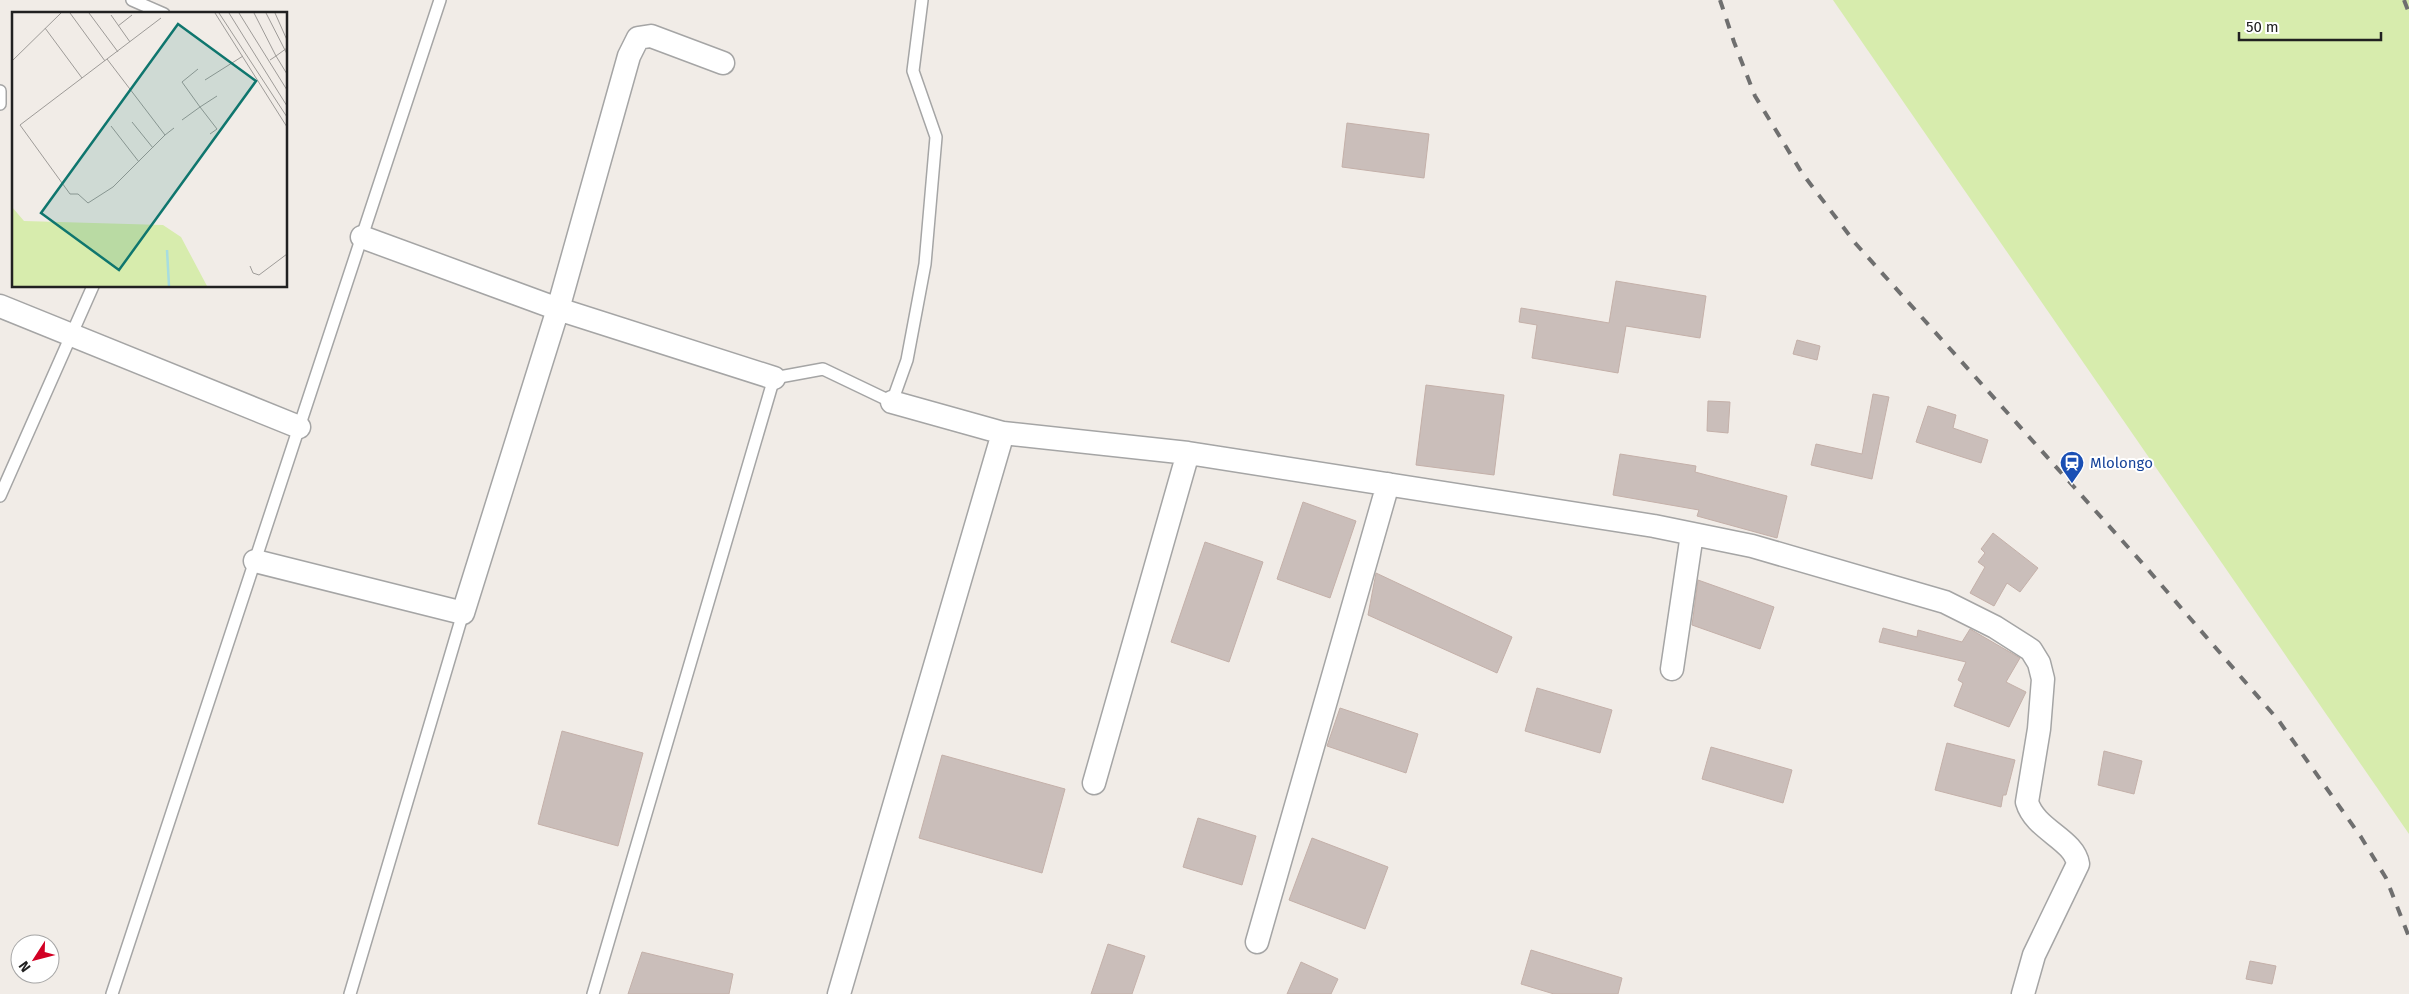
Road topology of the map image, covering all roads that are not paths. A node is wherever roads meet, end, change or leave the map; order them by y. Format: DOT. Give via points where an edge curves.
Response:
graph roads {
  1 [pos="132,0"];
  2 [pos="440,0"];
  3 [pos="922,0"];
  4 [pos="159,12"];
  5 [pos="723,63"];
  6 [pos="0,91"];
  7 [pos="0,104"];
  8 [pos="362,237"];
  9 [pos="91,288"];
  10 [pos="0,306"];
  11 [pos="558,309"];
  12 [pos="72,334"];
  13 [pos="774,378"];
  14 [pos="892,402"];
  15 [pos="299,427"];
  16 [pos="1003,433"];
  17 [pos="1188,453"];
  18 [pos="1388,484"];
  19 [pos="0,496"];
  20 [pos="1692,534"];
  21 [pos="255,561"];
  22 [pos="463,613"];
  23 [pos="1672,669"];
  24 [pos="1094,783"];
  25 [pos="1257,942"];
  26 [pos="112,994"];
  27 [pos="350,994"];
  28 [pos="593,994"];
  29 [pos="839,994"];
  30 [pos="2023,994"];
  1 -- 4 [label="lane"];
  2 -- 8 [label="lane"];
  3 -- 14 [label="lane" via="913,71 936,137 925,264 908,360"];
  5 -- 11 [label="street" via="651,36 638,38 629,56"];
  6 -- 7 [label="lane"];
  8 -- 11 [label="street"];
  8 -- 15 [label="lane"];
  9 -- 12 [label="lane"];
  10 -- 12 [label="street"];
  11 -- 13 [label="street"];
  11 -- 22 [label="street"];
  12 -- 15 [label="street"];
  12 -- 19 [label="lane"];
  13 -- 14 [label="lane" via="823,369"];
  13 -- 28 [label="lane"];
  14 -- 16 [label="street"];
  15 -- 21 [label="lane"];
  16 -- 17 [label="street"];
  16 -- 29 [label="street"];
  17 -- 18 [label="street"];
  17 -- 24 [label="street"];
  18 -- 20 [label="street"];
  18 -- 25 [label="street"];
  20 -- 23 [label="street"];
  20 -- 30 [label="street" via="1752,546 1945,602 1995,627 2031,650 2043,679 2039,729 2026,802 2039,823 2073,853 2078,864 2034,955"];
  21 -- 22 [label="street"];
  21 -- 26 [label="lane"];
  22 -- 27 [label="lane"];
}
